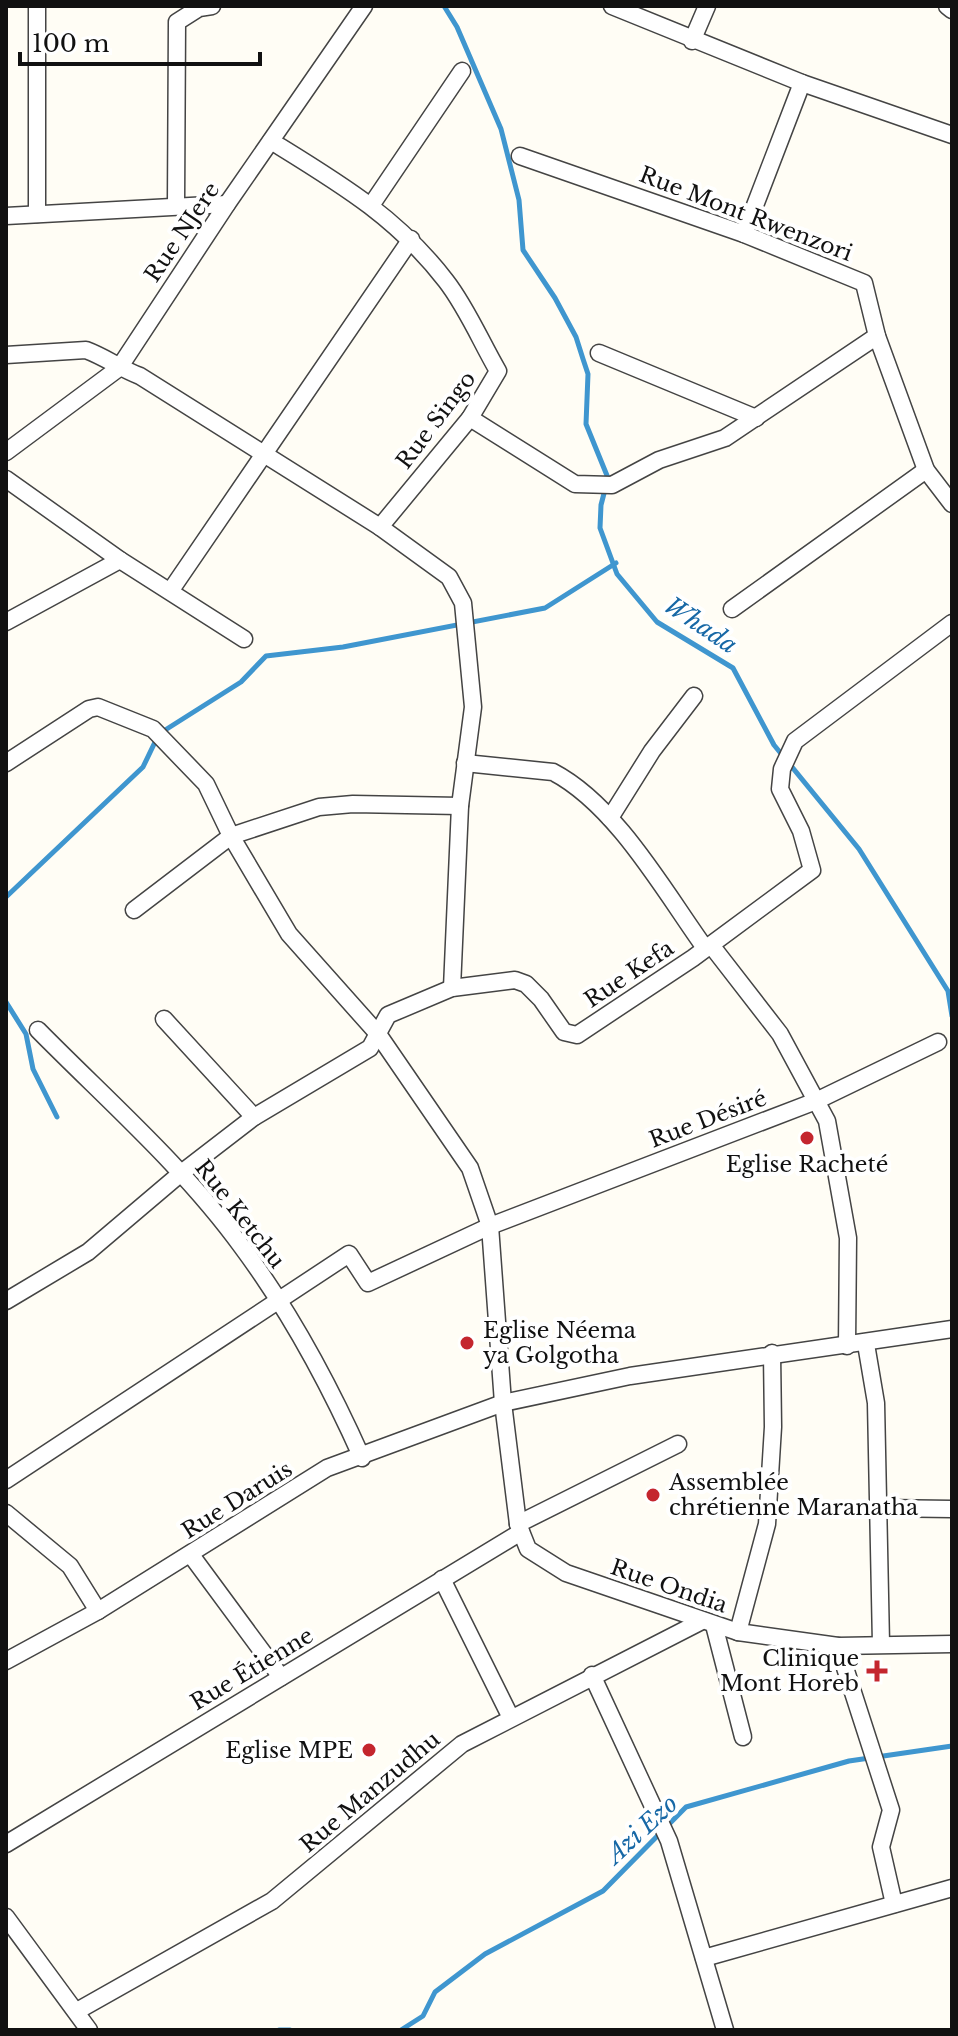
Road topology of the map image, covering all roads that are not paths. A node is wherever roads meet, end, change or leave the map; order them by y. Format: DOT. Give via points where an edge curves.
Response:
graph roads {
  1 [pos="37,6"];
  2 [pos="212,6"];
  3 [pos="364,6"];
  4 [pos="612,6"];
  5 [pos="707,6"];
  6 [pos="947,6"];
  7 [pos="952,10"];
  8 [pos="692,41"];
  9 [pos="462,71"];
  10 [pos="802,83"];
  11 [pos="952,135"];
  12 [pos="271,141"];
  13 [pos="520,156"];
  14 [pos="176,204"];
  15 [pos="227,204"];
  16 [pos="372,204"];
  17 [pos="37,214"];
  18 [pos="6,216"];
  19 [pos="744,234"];
  20 [pos="411,239"];
  21 [pos="877,336"];
  22 [pos="599,353"];
  23 [pos="6,355"];
  24 [pos="119,368"];
  25 [pos="470,418"];
  26 [pos="756,418"];
  27 [pos="6,452"];
  28 [pos="265,455"];
  29 [pos="926,470"];
  30 [pos="6,479"];
  31 [pos="952,504"];
  32 [pos="380,527"];
  33 [pos="120,560"];
  34 [pos="171,590"];
  35 [pos="732,609"];
  36 [pos="6,622"];
  37 [pos="952,623"];
  38 [pos="244,639"];
  39 [pos="694,696"];
  40 [pos="6,763"];
  41 [pos="465,763"];
  42 [pos="460,806"];
  43 [pos="610,818"];
  44 [pos="231,836"];
  45 [pos="134,910"];
  46 [pos="708,946"];
  47 [pos="452,988"];
  48 [pos="164,1019"];
  49 [pos="38,1030"];
  50 [pos="378,1034"];
  51 [pos="938,1042"];
  52 [pos="816,1101"];
  53 [pos="254,1117"];
  54 [pos="180,1174"];
  55 [pos="490,1226"];
  56 [pos="277,1299"];
  57 [pos="6,1301"];
  58 [pos="952,1329"];
  59 [pos="866,1344"];
  60 [pos="847,1346"];
  61 [pos="772,1353"];
  62 [pos="503,1403"];
  63 [pos="678,1444"];
  64 [pos="362,1458"];
  65 [pos="6,1480"];
  66 [pos="880,1508"];
  67 [pos="952,1509"];
  68 [pos="6,1513"];
  69 [pos="520,1528"];
  70 [pos="191,1555"];
  71 [pos="442,1579"];
  72 [pos="98,1611"];
  73 [pos="707,1624"];
  74 [pos="738,1632"];
  75 [pos="881,1644"];
  76 [pos="952,1644"];
  77 [pos="838,1646"];
  78 [pos="6,1661"];
  79 [pos="592,1675"];
  80 [pos="281,1677"];
  81 [pos="511,1718"];
  82 [pos="743,1737"];
  83 [pos="6,1844"];
  84 [pos="952,1888"];
  85 [pos="894,1904"];
  86 [pos="6,1917"];
  87 [pos="704,1958"];
  88 [pos="77,2011"];
  89 [pos="89,2030"];
  90 [pos="725,2030"];
  1 -- 17 [label="street"];
  2 -- 14 [label="street" via="177,22"];
  3 -- 12 [label="street, Rue NJere"];
  4 -- 8 [label="street"];
  5 -- 8 [label="street"];
  6 -- 7 [label="street"];
  8 -- 10 [label="street"];
  9 -- 16 [label="street"];
  10 -- 11 [label="street"];
  10 -- 19 [label="street"];
  12 -- 15 [label="street, Rue NJere"];
  12 -- 16 [label="street, Rue Singo"];
  13 -- 19 [label="street, Rue Mont Rwenzori"];
  14 -- 15 [label="street"];
  14 -- 17 [label="street"];
  15 -- 24 [label="street, Rue NJere"];
  16 -- 20 [label="street, Rue Singo"];
  17 -- 18 [label="street"];
  19 -- 21 [label="street, Rue Mont Rwenzori" via="864,283"];
  20 -- 25 [label="street, Rue Singo" via="448,283 498,371"];
  20 -- 28 [label="street"];
  21 -- 26 [label="street"];
  21 -- 29 [label="street, Rue Mont Rwenzori"];
  22 -- 26 [label="street"];
  23 -- 24 [label="street" via="86,350"];
  24 -- 27 [label="street, Rue NJere"];
  24 -- 28 [label="street"];
  25 -- 26 [label="street" via="575,484 606,484 725,438"];
  25 -- 32 [label="street, Rue Singo"];
  28 -- 32 [label="street"];
  28 -- 34 [label="street"];
  29 -- 31 [label="street, Rue Mont Rwenzori"];
  29 -- 35 [label="street"];
  30 -- 33 [label="street"];
  32 -- 41 [label="street" via="449,577 464,608 473,707"];
  33 -- 34 [label="street"];
  33 -- 36 [label="street"];
  34 -- 38 [label="street"];
  37 -- 46 [label="street, Rue Kefa" via="795,741 782,769 780,789 801,831 812,870"];
  39 -- 43 [label="street"];
  40 -- 44 [label="street" via="89,709 110,709 159,734 206,784"];
  41 -- 42 [label="street"];
  41 -- 43 [label="street" via="553,772"];
  42 -- 44 [label="street" via="319,807"];
  42 -- 47 [label="street"];
  43 -- 46 [label="street"];
  44 -- 45 [label="street"];
  44 -- 50 [label="street" via="289,934"];
  46 -- 47 [label="street, Rue Kefa" via="577,1035 564,1032 526,984 515,980"];
  46 -- 52 [label="street" via="780,1034"];
  47 -- 50 [label="street, Rue Kefa" via="388,1015"];
  48 -- 53 [label="street"];
  49 -- 54 [label="street, Rue Ketchu"];
  50 -- 53 [label="street, Rue Kefa" via="370,1048"];
  50 -- 55 [label="street" via="470,1168"];
  51 -- 52 [label="street, Rue Désiré"];
  52 -- 55 [label="street, Rue Désiré"];
  52 -- 60 [label="street" via="827,1121 848,1238"];
  53 -- 54 [label="street, Rue Kefa"];
  54 -- 56 [label="street, Rue Ketchu" via="241,1245"];
  54 -- 57 [label="street, Rue Kefa" via="88,1252"];
  55 -- 56 [label="street, Rue Désiré" via="368,1283 349,1254"];
  55 -- 62 [label="street"];
  56 -- 64 [label="street, Rue Ketchu" via="327,1380"];
  56 -- 65 [label="street"];
  58 -- 59 [label="street, Rue Daruis"];
  59 -- 60 [label="street, Rue Daruis"];
  59 -- 66 [label="street" via="876,1403"];
  60 -- 61 [label="street, Rue Daruis"];
  61 -- 62 [label="street, Rue Daruis"];
  61 -- 74 [label="street" via="767,1524"];
  62 -- 64 [label="street, Rue Daruis"];
  62 -- 69 [label="street"];
  63 -- 69 [label="street, Rue Étienne"];
  64 -- 70 [label="street, Rue Daruis" via="327,1468"];
  66 -- 67 [label="street"];
  66 -- 75 [label="street"];
  68 -- 72 [label="street" via="70,1566"];
  69 -- 71 [label="street, Rue Étienne"];
  69 -- 73 [label="street, Rue Ondia" via="528,1549 566,1573"];
  70 -- 72 [label="street, Rue Daruis"];
  70 -- 80 [label="street"];
  71 -- 80 [label="street, Rue Étienne"];
  71 -- 81 [label="street"];
  72 -- 78 [label="street, Rue Daruis"];
  73 -- 74 [label="street, Rue Ondia"];
  73 -- 79 [label="street, Rue Manzudhu"];
  73 -- 82 [label="street"];
  74 -- 77 [label="street, Rue Ondia"];
  75 -- 76 [label="street, Rue Ondia"];
  75 -- 77 [label="street, Rue Ondia"];
  77 -- 85 [label="street" via="891,1810 881,1847"];
  79 -- 81 [label="street, Rue Manzudhu"];
  79 -- 87 [label="street" via="669,1841"];
  80 -- 83 [label="street, Rue Étienne"];
  81 -- 88 [label="street, Rue Manzudhu" via="462,1744 272,1901"];
  84 -- 85 [label="street"];
  85 -- 87 [label="street"];
  86 -- 88 [label="street"];
  87 -- 90 [label="street"];
  88 -- 89 [label="street"];
}
